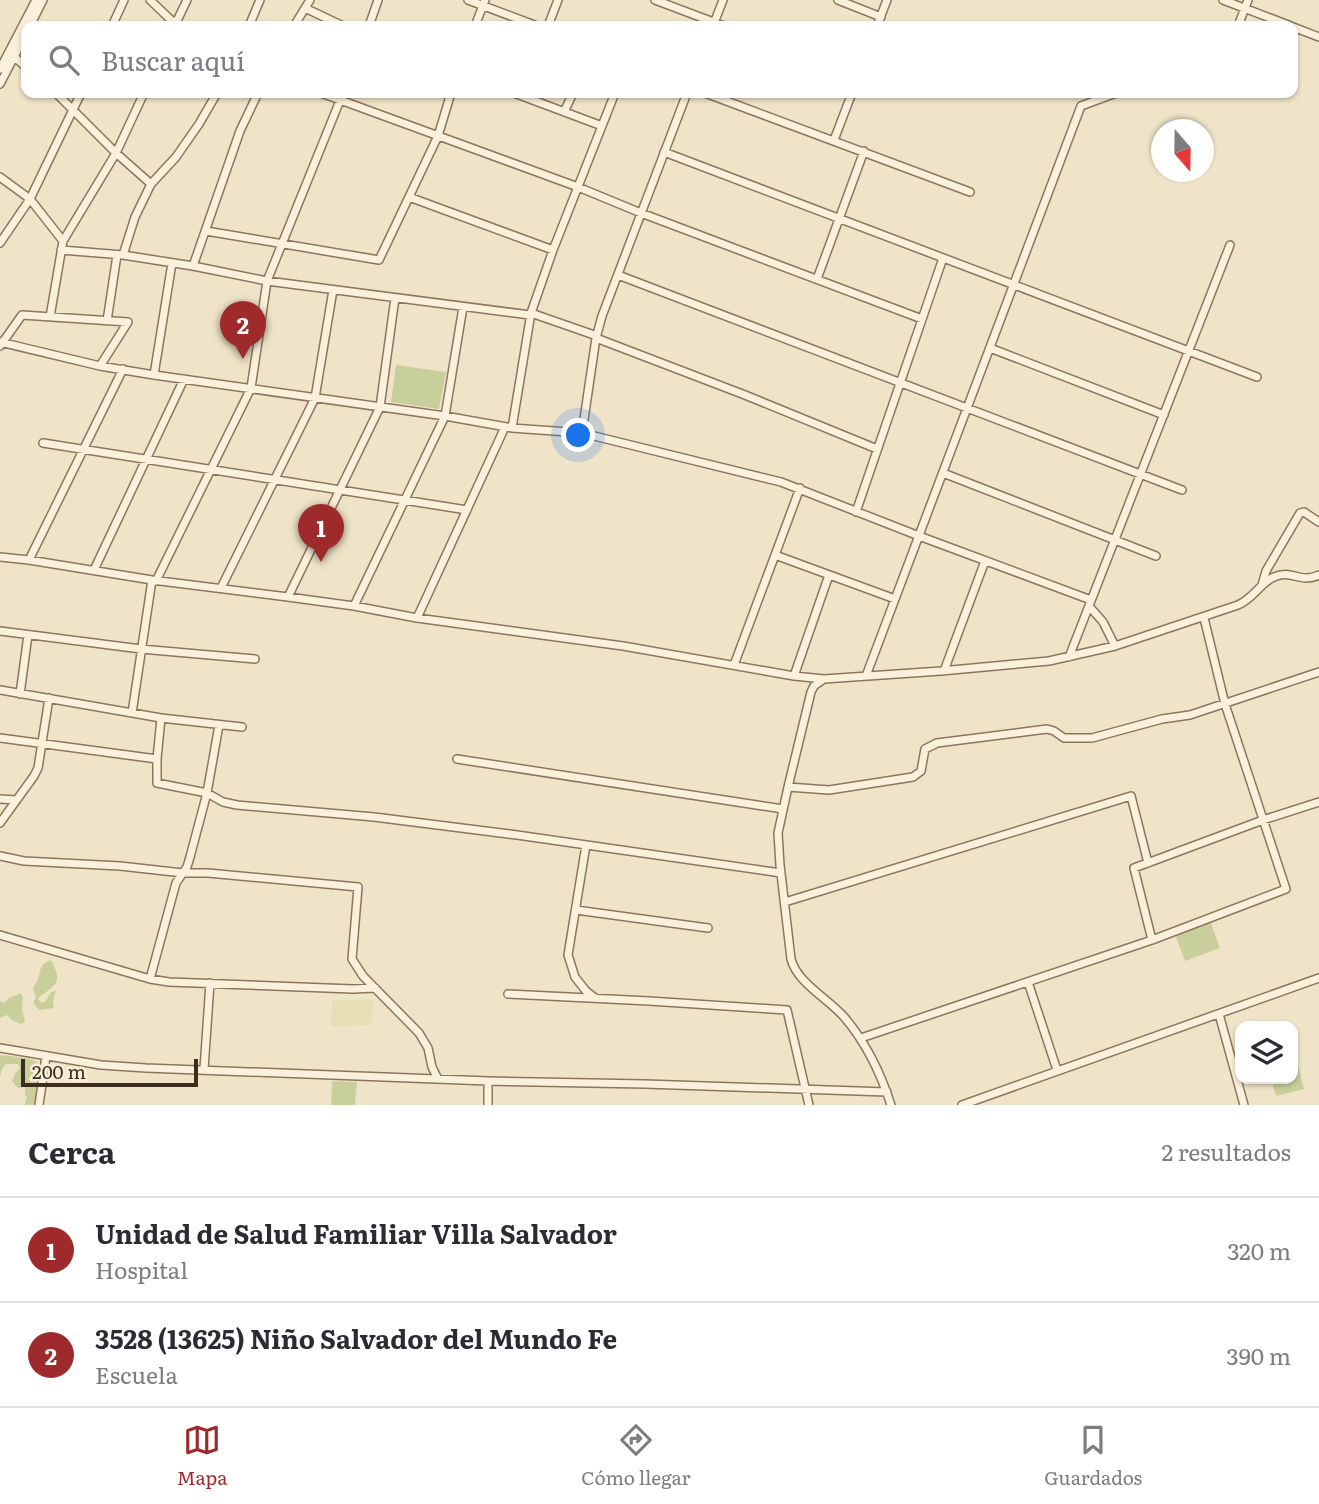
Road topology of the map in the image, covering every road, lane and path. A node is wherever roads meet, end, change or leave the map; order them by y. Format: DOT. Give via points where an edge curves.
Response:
graph roads {
  1 [pos="36,0"];
  2 [pos="43,0"];
  3 [pos="124,0"];
  4 [pos="150,0"];
  5 [pos="187,0"];
  6 [pos="260,0"];
  7 [pos="310,0"];
  8 [pos="378,0"];
  9 [pos="468,0"];
  10 [pos="558,0"];
  11 [pos="655,0"];
  12 [pos="723,0"];
  13 [pos="838,0"];
  14 [pos="887,0"];
  15 [pos="1223,0"];
  16 [pos="1248,0"];
  17 [pos="484,3"];
  18 [pos="305,8"];
  19 [pos="1245,9"];
  20 [pos="881,17"];
  21 [pos="27,21"];
  22 [pos="32,21"];
  23 [pos="114,21"];
  24 [pos="172,21"];
  25 [pos="179,21"];
  26 [pos="252,21"];
  27 [pos="297,21"];
  28 [pos="332,21"];
  29 [pos="371,21"];
  30 [pos="477,21"];
  31 [pos="525,21"];
  32 [pos="550,21"];
  33 [pos="707,21"];
  34 [pos="715,21"];
  35 [pos="879,21"];
  36 [pos="1240,21"];
  37 [pos="1276,21"];
  38 [pos="1298,29"];
  39 [pos="21,34"];
  40 [pos="1319,37"];
  41 [pos="21,41"];
  42 [pos="12,54"];
  43 [pos="21,62"];
  44 [pos="0,69"];
  45 [pos="0,84"];
  46 [pos="61,98"];
  47 [pos="78,98"];
  48 [pos="142,98"];
  49 [pos="214,98"];
  50 [pos="256,98"];
  51 [pos="342,98"];
  52 [pos="344,98"];
  53 [pos="449,98"];
  54 [pos="527,98"];
  55 [pos="571,98"];
  56 [pos="613,98"];
  57 [pos="685,98"];
  58 [pos="719,98"];
  59 [pos="850,98"];
  60 [pos="1103,98"];
  61 [pos="73,109"];
  62 [pos="564,112"];
  63 [pos="602,126"];
  64 [pos="438,136"];
  65 [pos="834,140"];
  66 [pos="863,151"];
  67 [pos="664,152"];
  68 [pos="116,153"];
  69 [pos="0,177"];
  70 [pos="151,184"];
  71 [pos="578,187"];
  72 [pos="971,192"];
  73 [pos="409,197"];
  74 [pos="30,199"];
  75 [pos="641,213"];
  76 [pos="839,219"];
  77 [pos="206,232"];
  78 [pos="0,243"];
  79 [pos="283,245"];
  80 [pos="1230,245"];
  81 [pos="62,246"];
  82 [pos="553,250"];
  83 [pos="120,255"];
  84 [pos="943,258"];
  85 [pos="172,263"];
  86 [pos="193,266"];
  87 [pos="618,275"];
  88 [pos="817,279"];
  89 [pos="267,281"];
  90 [pos="1014,285"];
  91 [pos="333,290"];
  92 [pos="396,298"];
  93 [pos="463,307"];
  94 [pos="530,314"];
  95 [pos="50,317"];
  96 [pos="922,320"];
  97 [pos="107,321"];
  98 [pos="597,337"];
  99 [pos="1,344"];
  100 [pos="990,348"];
  101 [pos="1189,352"];
  102 [pos="100,366"];
  103 [pos="123,369"];
  104 [pos="154,375"];
  105 [pos="1256,377"];
  106 [pos="184,379"];
  107 [pos="900,383"];
  108 [pos="251,388"];
  109 [pos="315,398"];
  110 [pos="380,407"];
  111 [pos="967,408"];
  112 [pos="445,415"];
  113 [pos="1164,415"];
  114 [pos="509,428"];
  115 [pos="582,433"];
  116 [pos="43,443"];
  117 [pos="84,449"];
  118 [pos="877,449"];
  119 [pos="146,459"];
  120 [pos="210,470"];
  121 [pos="943,473"];
  122 [pos="1141,475"];
  123 [pos="275,479"];
  124 [pos="800,488"];
  125 [pos="340,491"];
  126 [pos="1182,491"];
  127 [pos="405,500"];
  128 [pos="467,510"];
  129 [pos="856,512"];
  130 [pos="1319,522"];
  131 [pos="919,536"];
  132 [pos="1115,540"];
  133 [pos="775,555"];
  134 [pos="1156,556"];
  135 [pos="0,557"];
  136 [pos="29,560"];
  137 [pos="985,561"];
  138 [pos="94,570"];
  139 [pos="829,575"];
  140 [pos="1319,575"];
  141 [pos="154,581"];
  142 [pos="1261,586"];
  143 [pos="221,588"];
  144 [pos="288,597"];
  145 [pos="895,599"];
  146 [pos="1090,603"];
  147 [pos="354,606"];
  148 [pos="417,618"];
  149 [pos="1204,618"];
  150 [pos="0,631"];
  151 [pos="29,635"];
  152 [pos="1115,646"];
  153 [pos="141,649"];
  154 [pos="1069,657"];
  155 [pos="255,659"];
  156 [pos="734,665"];
  157 [pos="944,671"];
  158 [pos="1319,672"];
  159 [pos="794,676"];
  160 [pos="866,676"];
  161 [pos="824,679"];
  162 [pos="0,690"];
  163 [pos="20,694"];
  164 [pos="49,698"];
  165 [pos="1225,704"];
  166 [pos="132,713"];
  167 [pos="161,718"];
  168 [pos="219,725"];
  169 [pos="242,727"];
  170 [pos="0,738"];
  171 [pos="42,743"];
  172 [pos="457,759"];
  173 [pos="157,760"];
  174 [pos="788,787"];
  175 [pos="207,793"];
  176 [pos="0,799"];
  177 [pos="16,800"];
  178 [pos="1319,802"];
  179 [pos="783,809"];
  180 [pos="1263,820"];
  181 [pos="0,823"];
  182 [pos="586,845"];
  183 [pos="0,856"];
  184 [pos="1147,863"];
  185 [pos="183,873"];
  186 [pos="781,873"];
  187 [pos="785,902"];
  188 [pos="576,910"];
  189 [pos="708,928"];
  190 [pos="0,935"];
  191 [pos="1152,940"];
  192 [pos="1319,978"];
  193 [pos="150,979"];
  194 [pos="1028,982"];
  195 [pos="210,983"];
  196 [pos="375,988"];
  197 [pos="508,994"];
  198 [pos="598,999"];
  199 [pos="1219,1014"];
  200 [pos="860,1038"];
  201 [pos="0,1048"];
  202 [pos="47,1056"];
  203 [pos="204,1069"];
  204 [pos="1057,1070"];
  205 [pos="438,1079"];
  206 [pos="488,1081"];
  207 [pos="805,1088"];
  208 [pos="887,1092"];
  209 [pos="38,1105"];
  210 [pos="488,1105"];
  211 [pos="809,1105"];
  212 [pos="891,1105"];
  213 [pos="962,1105"];
  214 [pos="1244,1105"];
  1 -- 21 [label="street"];
  2 -- 22 [label="street"];
  3 -- 23 [label="street"];
  4 -- 24 [label="street"];
  5 -- 25 [label="street"];
  6 -- 26 [label="street"];
  7 -- 18 [label="street"];
  8 -- 29 [label="street"];
  9 -- 17 [label="street"];
  10 -- 32 [label="street"];
  11 -- 33 [label="street"];
  12 -- 34 [label="street"];
  13 -- 20 [label="street"];
  14 -- 20 [label="street"];
  15 -- 19 [label="street"];
  16 -- 19 [label="street"];
  17 -- 30 [label="street"];
  17 -- 31 [label="street"];
  18 -- 27 [label="street"];
  18 -- 28 [label="street"];
  19 -- 36 [label="street"];
  19 -- 37 [label="street"];
  20 -- 35 [label="street"];
  38 -- 40 [label="street"];
  39 -- 42 [label="street"];
  41 -- 42 [label="street"];
  42 -- 43 [label="street"];
  42 -- 44 [label="street"];
  42 -- 45 [label="street"];
  46 -- 61 [label="street"];
  47 -- 61 [label="street"];
  48 -- 68 [label="street"];
  49 -- 70 [label="street" via="176,157"];
  50 -- 77 [label="street"];
  51 -- 79 [label="street"];
  52 -- 64 [label="street"];
  53 -- 64 [label="street"];
  54 -- 62 [label="street"];
  55 -- 62 [label="street"];
  56 -- 63 [label="street"];
  57 -- 67 [label="street"];
  58 -- 65 [label="street"];
  59 -- 65 [label="street"];
  60 -- 90 [label="street" via="1081,106"];
  61 -- 68 [label="street"];
  61 -- 74 [label="street"];
  62 -- 63 [label="street"];
  63 -- 71 [label="street"];
  64 -- 71 [label="street"];
  64 -- 73 [label="street"];
  65 -- 66 [label="street"];
  66 -- 72 [label="street"];
  66 -- 76 [label="street"];
  67 -- 75 [label="street"];
  67 -- 76 [label="street"];
  68 -- 70 [label="street"];
  68 -- 81 [label="street"];
  69 -- 74 [label="street"];
  70 -- 83 [label="street"];
  71 -- 75 [label="street"];
  71 -- 82 [label="street"];
  73 -- 79 [label="street" via="379,260"];
  73 -- 82 [label="street"];
  74 -- 78 [label="street"];
  74 -- 81 [label="street"];
  75 -- 87 [label="street"];
  75 -- 88 [label="street"];
  76 -- 84 [label="street"];
  76 -- 88 [label="street"];
  77 -- 79 [label="street"];
  77 -- 86 [label="street"];
  79 -- 89 [label="street"];
  80 -- 101 [label="street"];
  81 -- 83 [label="street"];
  81 -- 95 [label="street"];
  82 -- 94 [label="street"];
  83 -- 85 [label="street"];
  83 -- 97 [label="street"];
  84 -- 90 [label="street"];
  84 -- 96 [label="street"];
  85 -- 86 [label="street"];
  85 -- 104 [label="street"];
  86 -- 89 [label="street"];
  87 -- 98 [label="street"];
  87 -- 107 [label="street"];
  88 -- 96 [label="street"];
  89 -- 91 [label="street"];
  89 -- 108 [label="street"];
  90 -- 100 [label="street"];
  90 -- 101 [label="street"];
  91 -- 92 [label="street"];
  91 -- 109 [label="street"];
  92 -- 93 [label="street"];
  92 -- 110 [label="street"];
  93 -- 94 [label="street"];
  93 -- 112 [label="street"];
  94 -- 98 [label="street"];
  94 -- 114 [label="street"];
  95 -- 97 [label="street"];
  95 -- 99 [label="street" via="22,315"];
  96 -- 107 [label="street"];
  97 -- 102 [label="street" via="128,322"];
  98 -- 115 [label="street"];
  98 -- 118 [label="street"];
  99 -- 102 [label="street"];
  100 -- 111 [label="street"];
  100 -- 113 [label="street"];
  101 -- 105 [label="street"];
  101 -- 113 [label="street"];
  102 -- 103 [label="street"];
  103 -- 104 [label="street"];
  103 -- 117 [label="street"];
  104 -- 106 [label="street"];
  106 -- 108 [label="street"];
  106 -- 119 [label="street"];
  107 -- 111 [label="street"];
  107 -- 118 [label="street"];
  108 -- 109 [label="street"];
  108 -- 120 [label="street"];
  109 -- 110 [label="street"];
  109 -- 123 [label="street"];
  110 -- 112 [label="street"];
  110 -- 125 [label="street"];
  111 -- 121 [label="street"];
  111 -- 122 [label="street"];
  112 -- 114 [label="street"];
  112 -- 127 [label="street"];
  113 -- 122 [label="street"];
  114 -- 115 [label="street"];
  114 -- 128 [label="street"];
  115 -- 124 [label="street"];
  116 -- 117 [label="street"];
  117 -- 119 [label="street"];
  117 -- 136 [label="street"];
  118 -- 129 [label="street"];
  119 -- 120 [label="street"];
  119 -- 138 [label="street"];
  120 -- 123 [label="street"];
  120 -- 141 [label="street"];
  121 -- 131 [label="street"];
  121 -- 132 [label="street"];
  122 -- 126 [label="street"];
  122 -- 132 [label="street"];
  123 -- 125 [label="street"];
  123 -- 143 [label="street"];
  124 -- 129 [label="street"];
  124 -- 133 [label="street"];
  125 -- 127 [label="street"];
  125 -- 144 [label="street"];
  127 -- 128 [label="street"];
  127 -- 147 [label="street"];
  128 -- 148 [label="street"];
  129 -- 131 [label="street"];
  130 -- 142 [label="street" via="1300,513"];
  131 -- 137 [label="street"];
  131 -- 145 [label="street"];
  132 -- 134 [label="street"];
  132 -- 146 [label="street"];
  133 -- 139 [label="street"];
  133 -- 156 [label="street"];
  135 -- 136 [label="street"];
  136 -- 138 [label="street"];
  137 -- 146 [label="street"];
  137 -- 157 [label="street"];
  138 -- 141 [label="street"];
  139 -- 145 [label="street"];
  139 -- 159 [label="street"];
  140 -- 142 [label="street" via="1309,579 1279,575"];
  141 -- 143 [label="street"];
  141 -- 153 [label="street"];
  142 -- 149 [label="street" via="1243,603"];
  143 -- 144 [label="street"];
  144 -- 147 [label="street"];
  145 -- 160 [label="street"];
  146 -- 152 [label="street"];
  146 -- 154 [label="street"];
  147 -- 148 [label="street"];
  148 -- 156 [label="street"];
  149 -- 152 [label="street"];
  149 -- 165 [label="street"];
  150 -- 151 [label="street"];
  151 -- 153 [label="street"];
  151 -- 163 [label="street"];
  152 -- 154 [label="street"];
  153 -- 155 [label="street"];
  153 -- 166 [label="street"];
  154 -- 157 [label="street"];
  156 -- 159 [label="street"];
  157 -- 160 [label="street"];
  158 -- 165 [label="street"];
  159 -- 161 [label="street"];
  160 -- 161 [label="street"];
  161 -- 174 [label="street" via="811,692"];
  162 -- 163 [label="street"];
  163 -- 164 [label="street"];
  164 -- 166 [label="street"];
  164 -- 171 [label="street"];
  165 -- 174 [label="street" via="1092,738 1064,738 1047,729 937,743 925,749 921,771 914,777 829,790"];
  165 -- 180 [label="street"];
  166 -- 167 [label="street"];
  167 -- 168 [label="street"];
  167 -- 173 [label="street"];
  168 -- 169 [label="street"];
  168 -- 175 [label="street"];
  170 -- 171 [label="street"];
  171 -- 173 [label="street"];
  171 -- 177 [label="street" via="38,768"];
  172 -- 179 [label="street"];
  173 -- 175 [label="street" via="157,783"];
  174 -- 179 [label="street"];
  175 -- 182 [label="street" via="237,805 374,817"];
  175 -- 185 [label="street"];
  176 -- 177 [label="street"];
  177 -- 181 [label="street"];
  178 -- 180 [label="street"];
  179 -- 186 [label="street" via="778,833"];
  180 -- 184 [label="street"];
  180 -- 191 [label="street" via="1286,890"];
  182 -- 186 [label="street"];
  182 -- 188 [label="street"];
  183 -- 185 [label="street"];
  184 -- 187 [label="street" via="1131,796"];
  184 -- 191 [label="street" via="1134,868"];
  185 -- 193 [label="street" via="176,883"];
  185 -- 196 [label="street" via="358,887 352,959"];
  186 -- 187 [label="street"];
  187 -- 200 [label="street" via="796,972 831,1003"];
  188 -- 189 [label="street"];
  188 -- 198 [label="street" via="570,965 586,991"];
  190 -- 193 [label="street"];
  191 -- 194 [label="street"];
  192 -- 199 [label="street"];
  193 -- 195 [label="street"];
  194 -- 200 [label="street"];
  194 -- 204 [label="street"];
  195 -- 196 [label="street"];
  195 -- 203 [label="street"];
  196 -- 205 [label="street" via="419,1033"];
  197 -- 198 [label="street"];
  198 -- 207 [label="street" via="787,1010"];
  199 -- 204 [label="street"];
  199 -- 214 [label="street"];
  200 -- 208 [label="street"];
  201 -- 202 [label="street"];
  202 -- 203 [label="street" via="101,1065"];
  202 -- 209 [label="street"];
  203 -- 205 [label="street"];
  204 -- 213 [label="street"];
  205 -- 206 [label="street"];
  206 -- 207 [label="street"];
  206 -- 210 [label="street"];
  207 -- 208 [label="street"];
  207 -- 211 [label="street"];
  208 -- 212 [label="street"];
}
